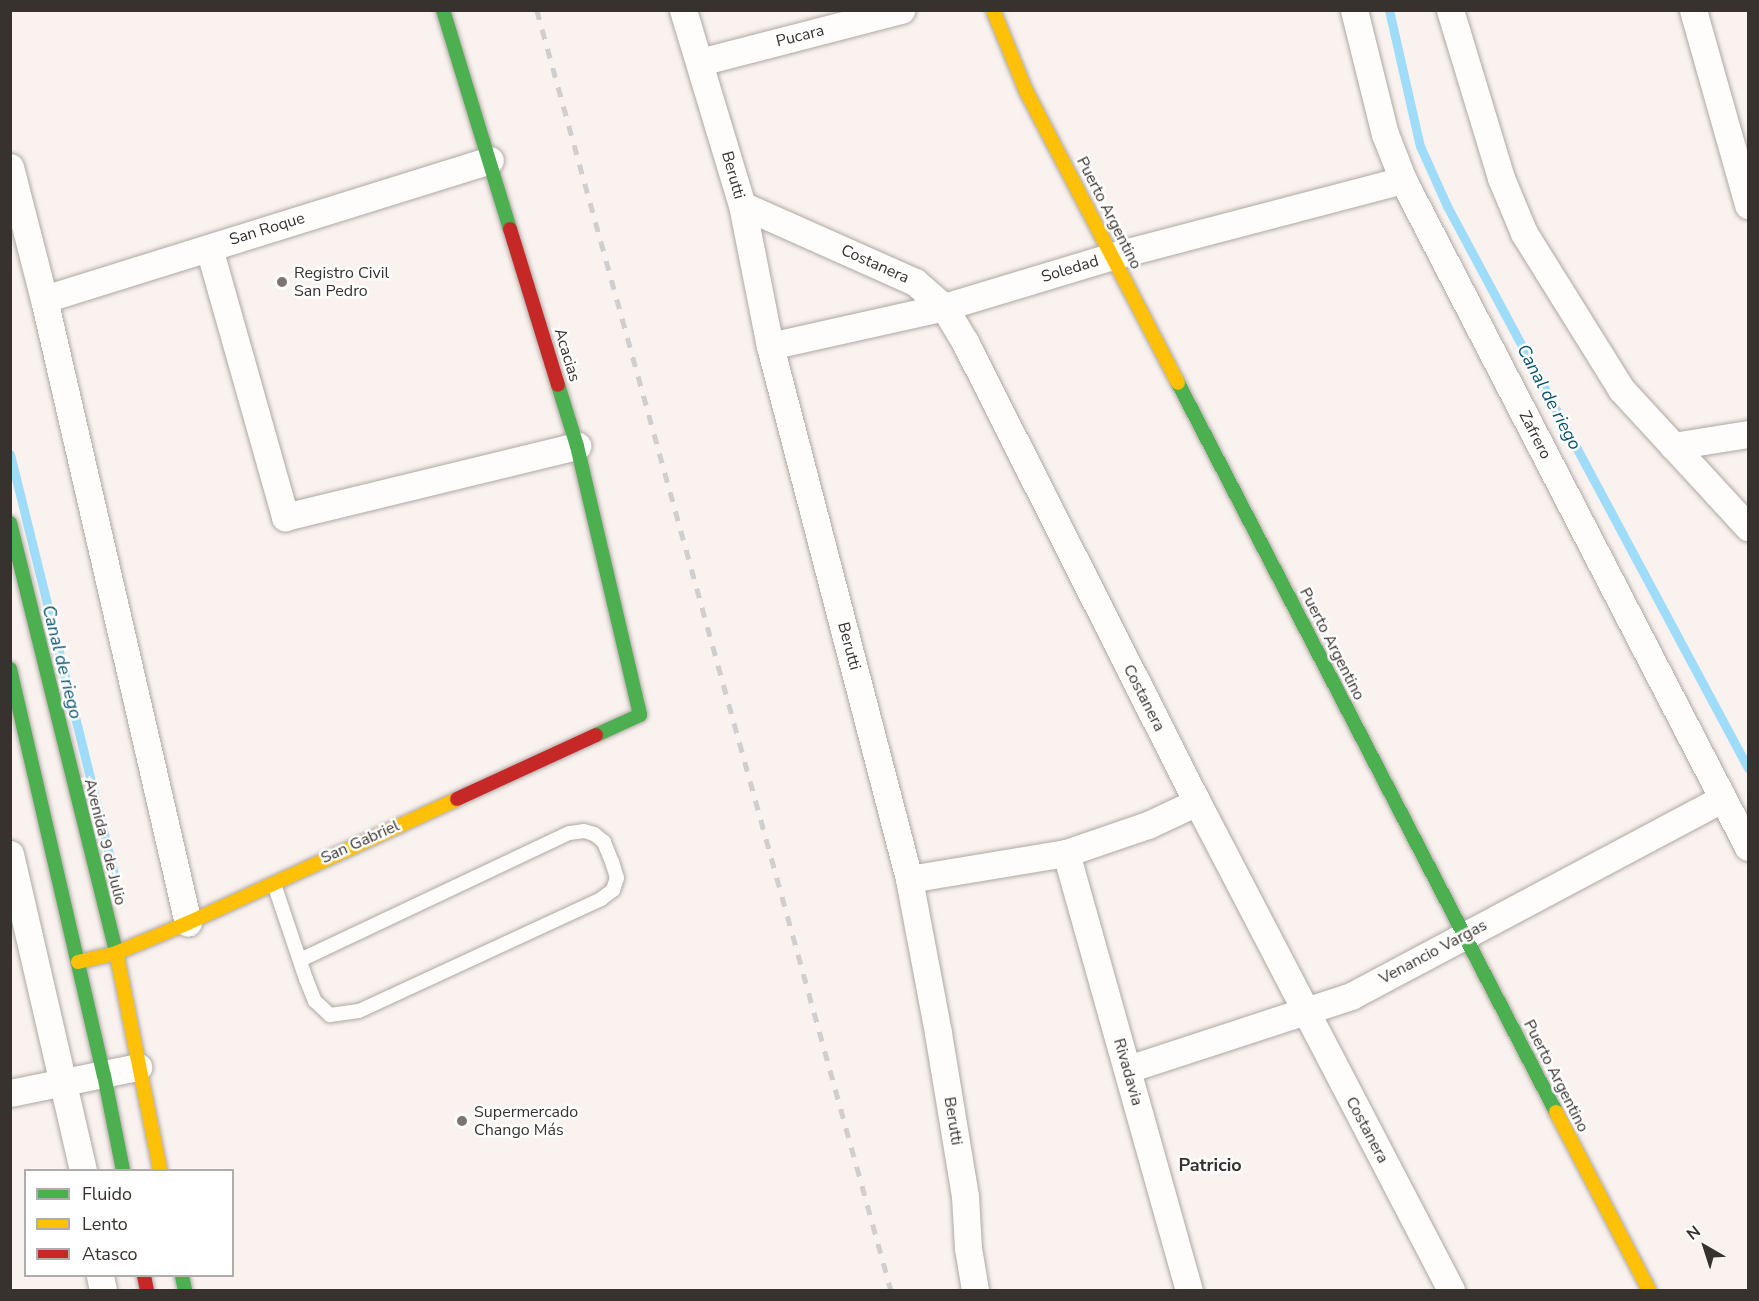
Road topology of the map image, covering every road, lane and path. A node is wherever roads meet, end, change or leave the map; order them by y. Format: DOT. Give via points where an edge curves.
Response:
graph roads {
  1 [pos="443,10"];
  2 [pos="683,10"];
  3 [pos="901,10"];
  4 [pos="993,10"];
  5 [pos="1354,10"];
  6 [pos="1450,10"];
  7 [pos="1692,10"];
  8 [pos="700,62"];
  9 [pos="490,160"];
  10 [pos="10,167"];
  11 [pos="1403,180"];
  12 [pos="742,205"];
  13 [pos="1749,205"];
  14 [pos="209,248"];
  15 [pos="1113,256"];
  16 [pos="44,300"];
  17 [pos="944,307"];
  18 [pos="770,346"];
  19 [pos="1749,434"];
  20 [pos="577,446"];
  21 [pos="1673,446"];
  22 [pos="10,523"];
  23 [pos="1749,527"];
  24 [pos="10,669"];
  25 [pos="640,715"];
  26 [pos="1723,798"];
  27 [pos="1197,802"];
  28 [pos="1749,846"];
  29 [pos="1066,853"];
  30 [pos="10,854"];
  31 [pos="909,879"];
  32 [pos="273,882"];
  33 [pos="188,922"];
  34 [pos="1465,936"];
  35 [pos="116,953"];
  36 [pos="300,960"];
  37 [pos="78,962"];
  38 [pos="1306,1011"];
  39 [pos="138,1067"];
  40 [pos="1128,1070"];
  41 [pos="104,1075"];
  42 [pos="64,1083"];
  43 [pos="10,1093"];
  44 [pos="82,1169"];
  45 [pos="123,1169"];
  46 [pos="160,1169"];
  47 [pos="975,1290"];
  48 [pos="1189,1290"];
  49 [pos="1451,1290"];
  50 [pos="1649,1290"];
  1 -- 9 [label="street, Acacias"];
  2 -- 8 [label="street, Berutti"];
  3 -- 8 [label="street, Pucara"];
  4 -- 15 [label="street, Puerto Argentino" via="1026,91"];
  5 -- 11 [label="street, Zafrero" via="1385,134"];
  6 -- 21 [label="street" via="1501,178 1524,233 1621,389"];
  7 -- 13 [label="street"];
  8 -- 12 [label="street, Berutti"];
  9 -- 14 [label="street, San Roque"];
  9 -- 20 [label="street, Acacias"];
  10 -- 16 [label="street"];
  11 -- 15 [label="street, Soledad"];
  11 -- 26 [label="street, Zafrero"];
  12 -- 17 [label="street, Costanera" via="915,282"];
  12 -- 18 [label="street, Berutti"];
  14 -- 16 [label="street, San Roque"];
  14 -- 20 [label="street" via="285,517"];
  15 -- 17 [label="street, Soledad"];
  15 -- 34 [label="street, Puerto Argentino"];
  16 -- 33 [label="street"];
  17 -- 18 [label="street, Soledad"];
  17 -- 27 [label="street, Costanera"];
  18 -- 31 [label="street, Berutti"];
  19 -- 21 [label="street"];
  20 -- 25 [label="street, Acacias"];
  21 -- 23 [label="street"];
  22 -- 35 [label="street, Avenida 9 de Julio"];
  24 -- 37 [label="street"];
  25 -- 32 [label="street, San Gabriel"];
  26 -- 28 [label="street, Zafrero"];
  26 -- 34 [label="street, Venancio Vargas"];
  27 -- 29 [label="street" via="1148,825"];
  27 -- 38 [label="street, Costanera"];
  29 -- 31 [label="street"];
  29 -- 40 [label="street, Rivadavia"];
  30 -- 42 [label="street"];
  31 -- 47 [label="street, Berutti" via="963,1184"];
  32 -- 33 [label="street, San Gabriel"];
  32 -- 36 [label="lane"];
  33 -- 35 [label="street, San Gabriel"];
  34 -- 38 [label="street, Venancio Vargas" via="1351,996"];
  34 -- 50 [label="street, Puerto Argentino"];
  35 -- 37 [label="street, San Gabriel"];
  35 -- 39 [label="street, Avenida 9 de Julio"];
  36 -- 36 [label="lane" via="315,1001 330,1015 359,1011 601,899 613,890 617,878 604,842 584,831 569,833"];
  37 -- 41 [label="street"];
  38 -- 40 [label="street, Venancio Vargas"];
  38 -- 49 [label="street, Costanera"];
  39 -- 41 [label="street"];
  39 -- 46 [label="street, Avenida 9 de Julio"];
  40 -- 48 [label="street, Rivadavia"];
  41 -- 42 [label="street"];
  41 -- 45 [label="street"];
  42 -- 43 [label="street"];
  42 -- 44 [label="street"];
}
